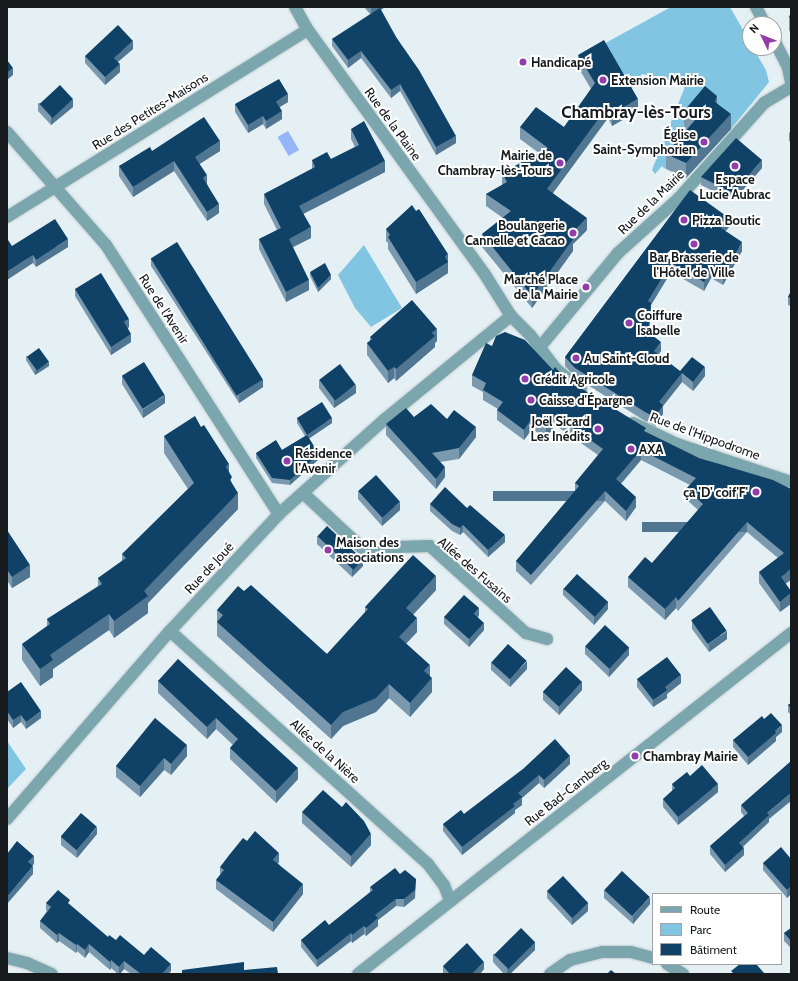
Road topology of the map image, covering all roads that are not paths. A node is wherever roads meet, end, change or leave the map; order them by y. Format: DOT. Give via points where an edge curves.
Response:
graph roads {
  1 [pos="295,7"];
  2 [pos="756,7"];
  3 [pos="761,16"];
  4 [pos="308,30"];
  5 [pos="782,56"];
  6 [pos="791,82"];
  7 [pos="791,88"];
  8 [pos="7,132"];
  9 [pos="54,187"];
  10 [pos="7,217"];
  11 [pos="511,316"];
  12 [pos="540,347"];
  13 [pos="590,395"];
  14 [pos="622,416"];
  15 [pos="791,482"];
  16 [pos="303,493"];
  17 [pos="279,514"];
  18 [pos="170,630"];
  19 [pos="791,633"];
  20 [pos="547,639"];
  21 [pos="7,819"];
  22 [pos="450,901"];
  23 [pos="7,958"];
  24 [pos="652,958"];
  25 [pos="669,965"];
  26 [pos="52,974"];
  27 [pos="358,974"];
  28 [pos="550,974"];
  29 [pos="683,974"];
  1 -- 4 [label="street, Rue de la Plaine"];
  2 -- 3 [label="street"];
  4 -- 9 [label="street, Rue des Petites-Maisons"];
  4 -- 11 [label="street, Rue de la Plaine" via="484,273"];
  5 -- 6 [label="street"];
  7 -- 12 [label="street, Rue de la Mairie" via="784,89 764,103 678,199 618,253"];
  8 -- 9 [label="street, Rue de l'Avenir"];
  9 -- 10 [label="street, Rue des Petites-Maisons"];
  9 -- 17 [label="street, Rue de l'Avenir" via="106,246"];
  11 -- 12 [label="street, Rue de la Plaine"];
  11 -- 16 [label="street, Rue de Joué" via="385,419"];
  12 -- 13 [label="street" via="566,378"];
  14 -- 15 [label="street, Rue de l'Hippodrome" via="641,428 677,444"];
  16 -- 17 [label="street, Rue de Joué"];
  16 -- 20 [label="street, Allée des Fusains" via="362,548 430,546 526,634"];
  17 -- 18 [label="street, Rue de Joué"];
  18 -- 21 [label="street, Rue de Joué"];
  18 -- 22 [label="street, Allée de la Nière" via="428,864 444,885"];
  19 -- 22 [label="street, Rue Bad-Camberg"];
  22 -- 27 [label="street, Rue Bad-Camberg"];
  23 -- 26 [label="street"];
  24 -- 28 [label="street" via="631,952 602,952 570,960"];
  25 -- 29 [label="street"];
}
